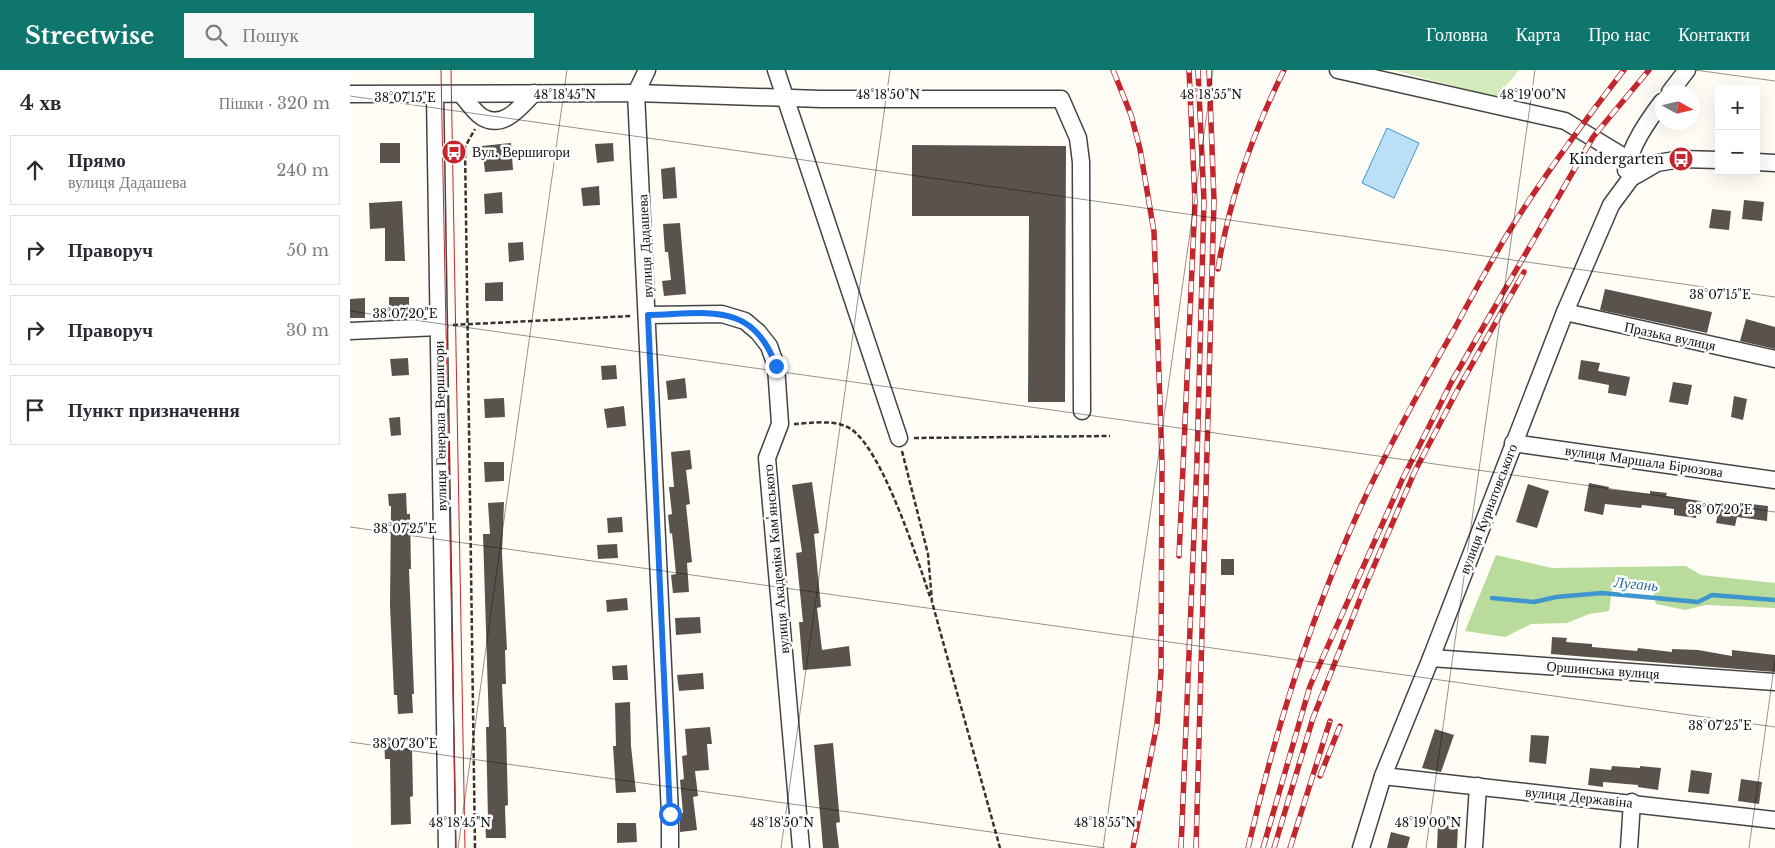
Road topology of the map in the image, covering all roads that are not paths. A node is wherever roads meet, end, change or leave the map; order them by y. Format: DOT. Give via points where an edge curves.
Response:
graph roads {
  1 [pos="646,70"];
  2 [pos="776,70"];
  3 [pos="1338,70"];
  4 [pos="1687,70"];
  5 [pos="1675,85"];
  6 [pos="534,93"];
  7 [pos="636,93"];
  8 [pos="350,94"];
  9 [pos="461,94"];
  10 [pos="435,95"];
  11 [pos="785,97"];
  12 [pos="1655,112"];
  13 [pos="1628,160"];
  14 [pos="1715,160"];
  15 [pos="1760,162"];
  16 [pos="1775,163"];
  17 [pos="1632,179"];
  18 [pos="1565,312"];
  19 [pos="648,315"];
  20 [pos="439,327"];
  21 [pos="350,331"];
  22 [pos="1775,359"];
  23 [pos="1082,411"];
  24 [pos="899,438"];
  25 [pos="1513,443"];
  26 [pos="1775,480"];
  27 [pos="1431,658"];
  28 [pos="1775,682"];
  29 [pos="1383,776"];
  30 [pos="1478,786"];
  31 [pos="1632,802"];
  32 [pos="1775,820"];
  33 [pos="447,848"];
  34 [pos="670,848"];
  35 [pos="801,848"];
  36 [pos="1361,848"];
  37 [pos="1474,848"];
  38 [pos="1629,848"];
  1 -- 7 [label="street"];
  2 -- 11 [label="street"];
  3 -- 13 [label="street" via="1565,121"];
  4 -- 5 [label="street"];
  6 -- 7 [label="street"];
  6 -- 9 [label="street"];
  6 -- 9 [label="street" via="512,116 488,119 481,116"];
  7 -- 11 [label="street"];
  7 -- 19 [label="street, вулиця Дадашева"];
  8 -- 10 [label="street"];
  9 -- 10 [label="street"];
  10 -- 20 [label="street, вулиця Генерала Вершигори"];
  11 -- 23 [label="street" via="1061,99 1078,138 1081,162"];
  11 -- 24 [label="street"];
  12 -- 13 [label="street, вулиця Курнатовського"];
  13 -- 17 [label="street"];
  13 -- 17 [label="street, вулиця Курнатовського"];
  14 -- 17 [label="street" via="1681,159 1657,164"];
  15 -- 16 [label="street"];
  17 -- 18 [label="street, вулиця Курнатовського" via="1602,224"];
  18 -- 22 [label="street, Празька вулиця"];
  18 -- 25 [label="street, вулиця Курнатовського"];
  19 -- 34 [label="street, вулиця Дадашева"];
  19 -- 35 [label="street, вулиця Академіка Кам'янського" via="722,314 745,321 769,346 776,366 780,424 767,458"];
  20 -- 21 [label="street"];
  20 -- 33 [label="street, вулиця Генерала Вершигори"];
  25 -- 26 [label="street, вулиця Маршала Бірюзова"];
  25 -- 27 [label="street, вулиця Курнатовського"];
  27 -- 28 [label="street, Оршинська вулиця"];
  27 -- 29 [label="street, вулиця Курнатовського"];
  29 -- 30 [label="street, вулиця Державіна"];
  29 -- 36 [label="street, вулиця Курнатовського"];
  30 -- 31 [label="street, вулиця Державіна"];
  30 -- 37 [label="street"];
  31 -- 32 [label="street, вулиця Державіна"];
  31 -- 38 [label="street"];
}
